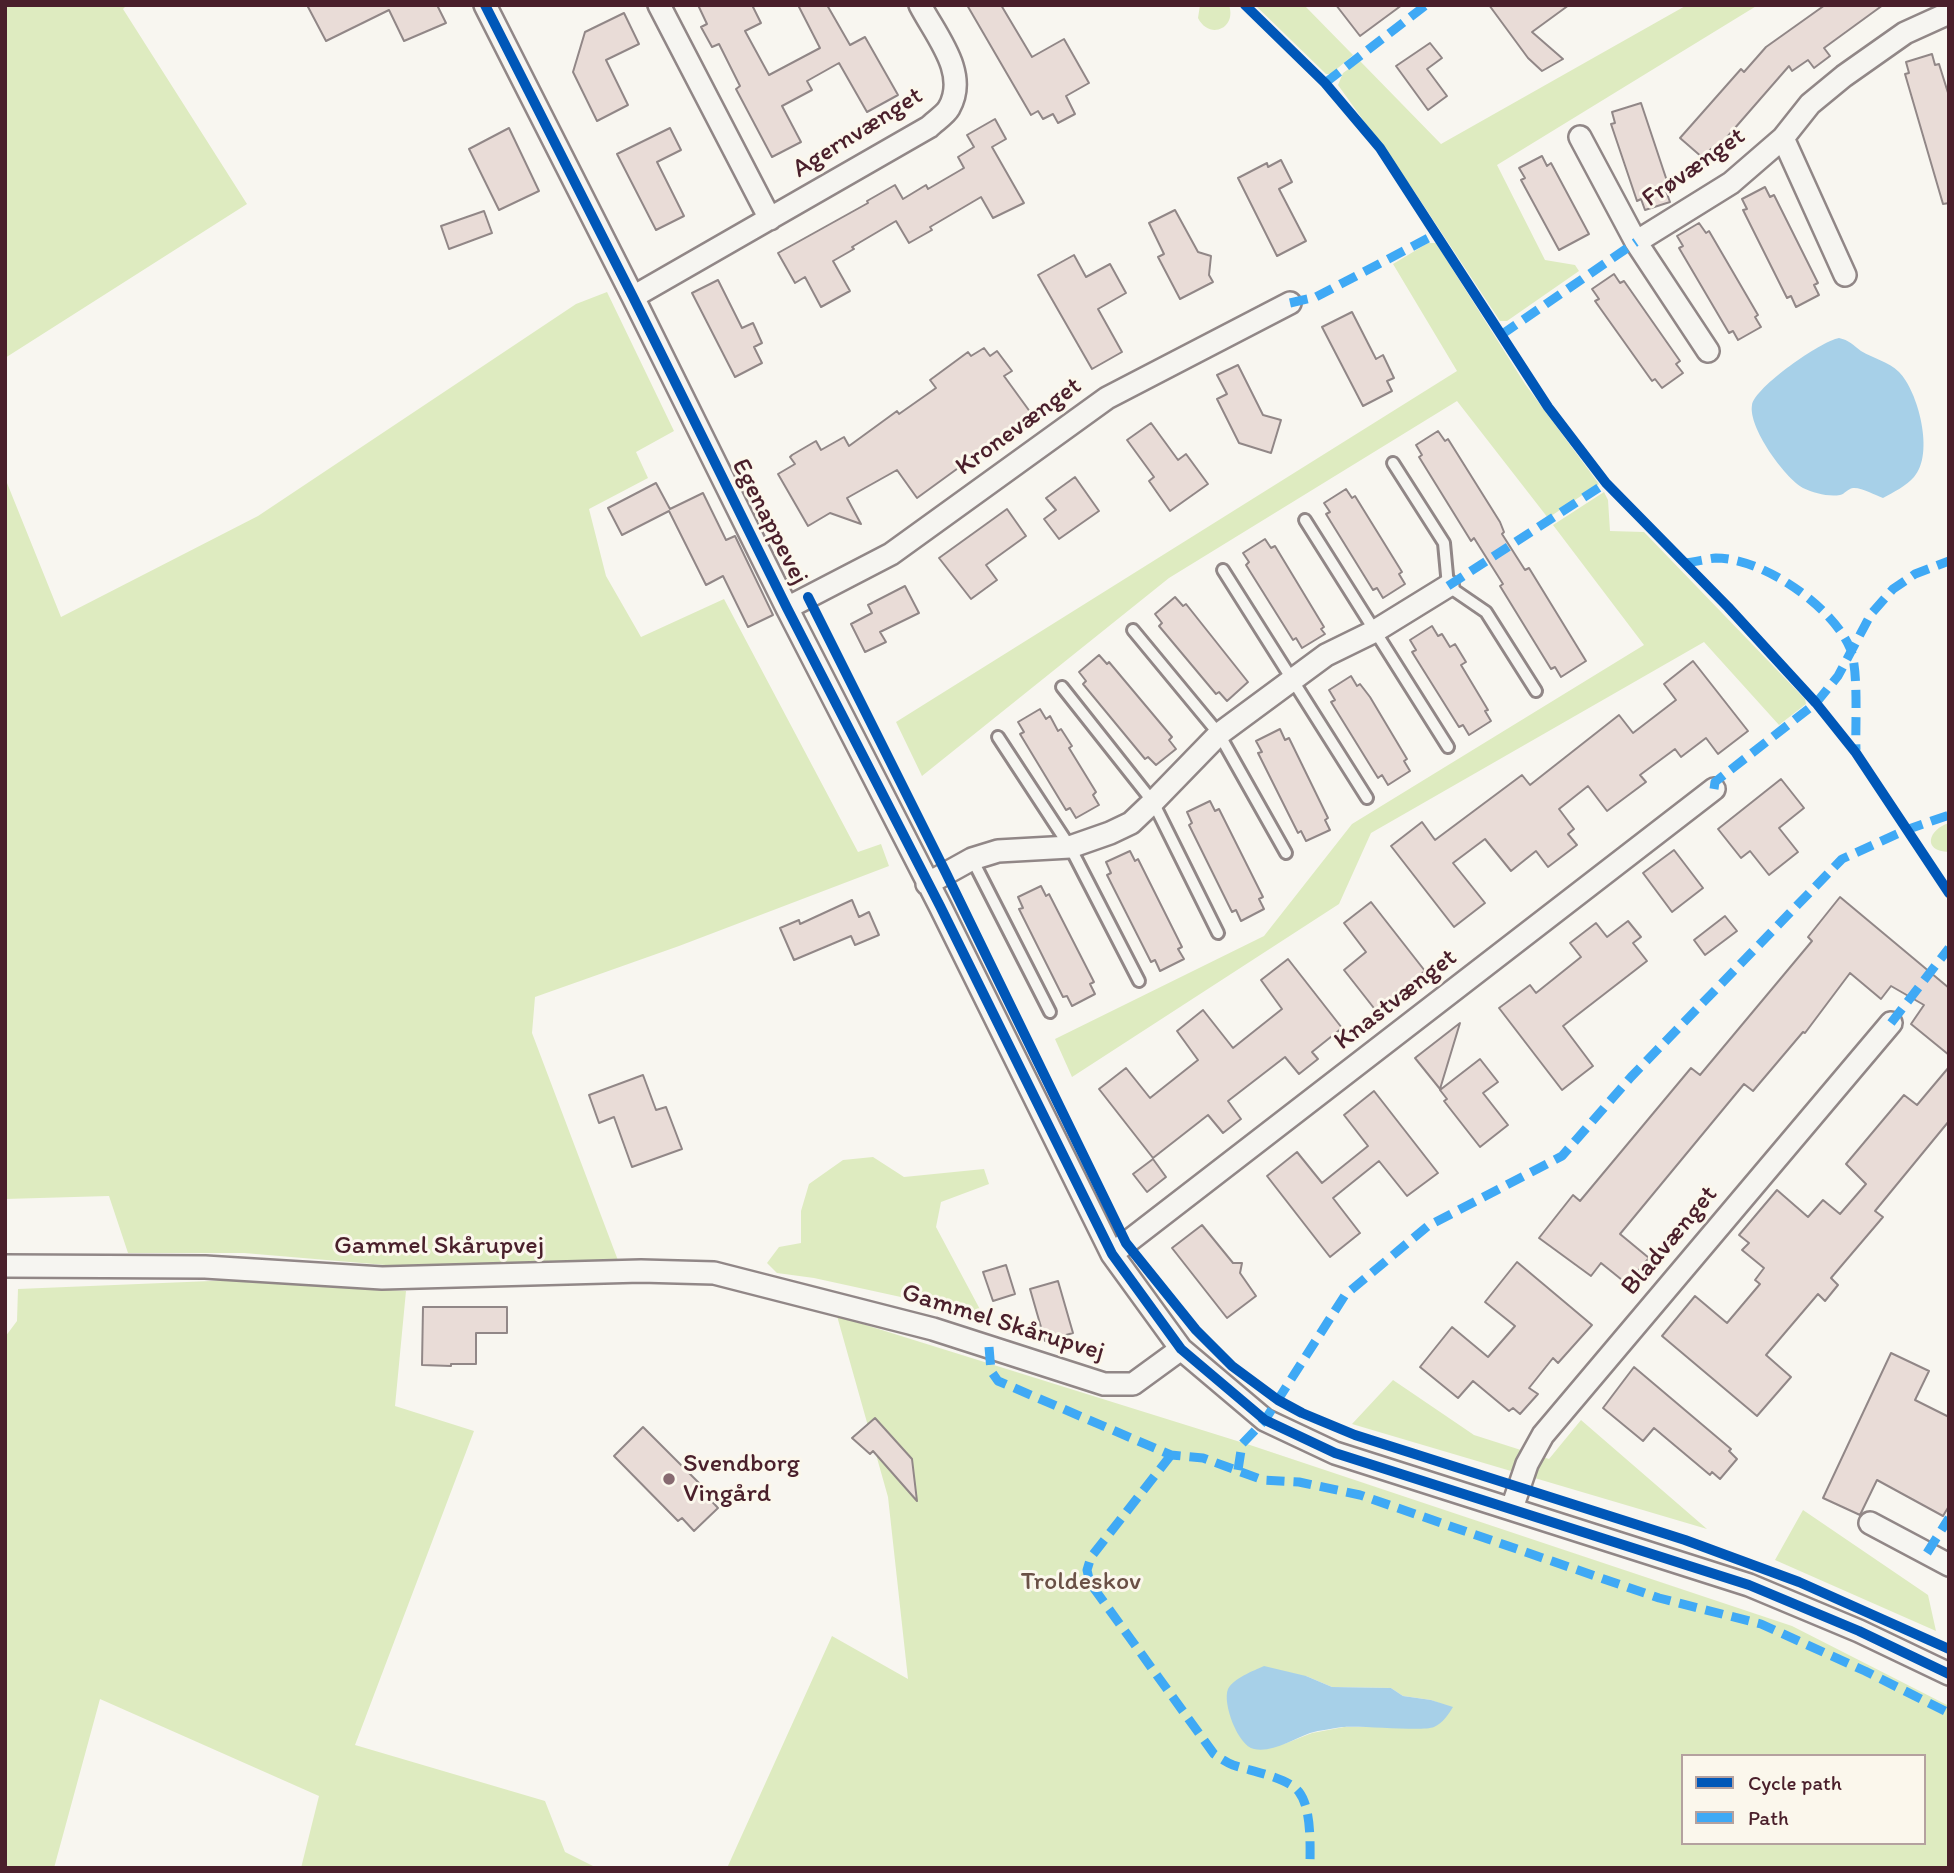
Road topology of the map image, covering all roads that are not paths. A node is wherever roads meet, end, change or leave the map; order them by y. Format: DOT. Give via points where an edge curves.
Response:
graph roads {
  1 [pos="485,5"];
  2 [pos="659,5"];
  3 [pos="920,5"];
  4 [pos="1949,13"];
  5 [pos="1580,137"];
  6 [pos="1783,138"];
  7 [pos="770,219"];
  8 [pos="1636,242"];
  9 [pos="1845,275"];
  10 [pos="633,297"];
  11 [pos="1290,303"];
  12 [pos="1708,351"];
  13 [pos="1393,463"];
  14 [pos="1305,520"];
  15 [pos="1223,570"];
  16 [pos="1448,586"];
  17 [pos="787,608"];
  18 [pos="1133,630"];
  19 [pos="1375,631"];
  20 [pos="1293,681"];
  21 [pos="1062,687"];
  22 [pos="1536,691"];
  23 [pos="1219,733"];
  24 [pos="998,737"];
  25 [pos="1448,747"];
  26 [pos="1714,789"];
  27 [pos="1367,798"];
  28 [pos="1153,802"];
  29 [pos="1070,847"];
  30 [pos="1286,853"];
  31 [pos="972,859"];
  32 [pos="927,884"];
  33 [pos="1218,933"];
  34 [pos="1139,981"];
  35 [pos="1050,1012"];
  36 [pos="1891,1023"];
  37 [pos="1112,1254"];
  38 [pos="5,1266"];
  39 [pos="1181,1349"];
  40 [pos="1512,1508"];
  41 [pos="1870,1523"];
  42 [pos="1949,1565"];
  43 [pos="1949,1674"];
  1 -- 10 [label="street, Egenappevej"];
  2 -- 7 [label="street"];
  3 -- 7 [label="street, Agernvænget" via="956,72 957,87 948,110 929,127"];
  4 -- 6 [label="street, Frøvænget" via="1905,33 1844,76 1810,104"];
  5 -- 8 [label="street, Frøvænget"];
  6 -- 8 [label="street, Frøvænget" via="1731,183"];
  6 -- 9 [label="street, Frøvænget"];
  7 -- 10 [label="street, Agernvænget"];
  8 -- 12 [label="street, Frøvænget"];
  10 -- 17 [label="street, Egenappevej"];
  11 -- 17 [label="street, Kronevænget" via="1107,398 891,554"];
  13 -- 16 [label="lane" via="1444,543"];
  14 -- 19 [label="lane"];
  15 -- 20 [label="lane"];
  16 -- 19 [label="street"];
  16 -- 22 [label="lane" via="1486,612"];
  17 -- 32 [label="street, Egenappevej"];
  18 -- 23 [label="lane"];
  19 -- 20 [label="street" via="1326,655"];
  19 -- 25 [label="lane"];
  20 -- 23 [label="street"];
  20 -- 27 [label="lane"];
  21 -- 28 [label="lane"];
  23 -- 28 [label="street"];
  23 -- 30 [label="lane"];
  24 -- 29 [label="lane"];
  26 -- 37 [label="street, Knastvænget"];
  28 -- 29 [label="street" via="1110,834"];
  28 -- 33 [label="lane"];
  29 -- 31 [label="street" via="998,851"];
  29 -- 34 [label="lane"];
  31 -- 32 [label="street"];
  31 -- 35 [label="lane"];
  32 -- 37 [label="street, Egenappevej"];
  36 -- 40 [label="street, Bladvænget" via="1543,1435"];
  37 -- 39 [label="street, Egenappevej"];
  38 -- 39 [label="street, Gammel Skårupvej" via="205,1266 382,1278 714,1273 933,1329 1104,1384 1133,1384"];
  39 -- 40 [label="street" via="1265,1420 1335,1453"];
  40 -- 43 [label="street" via="1749,1585"];
  41 -- 42 [label="street"];
}
